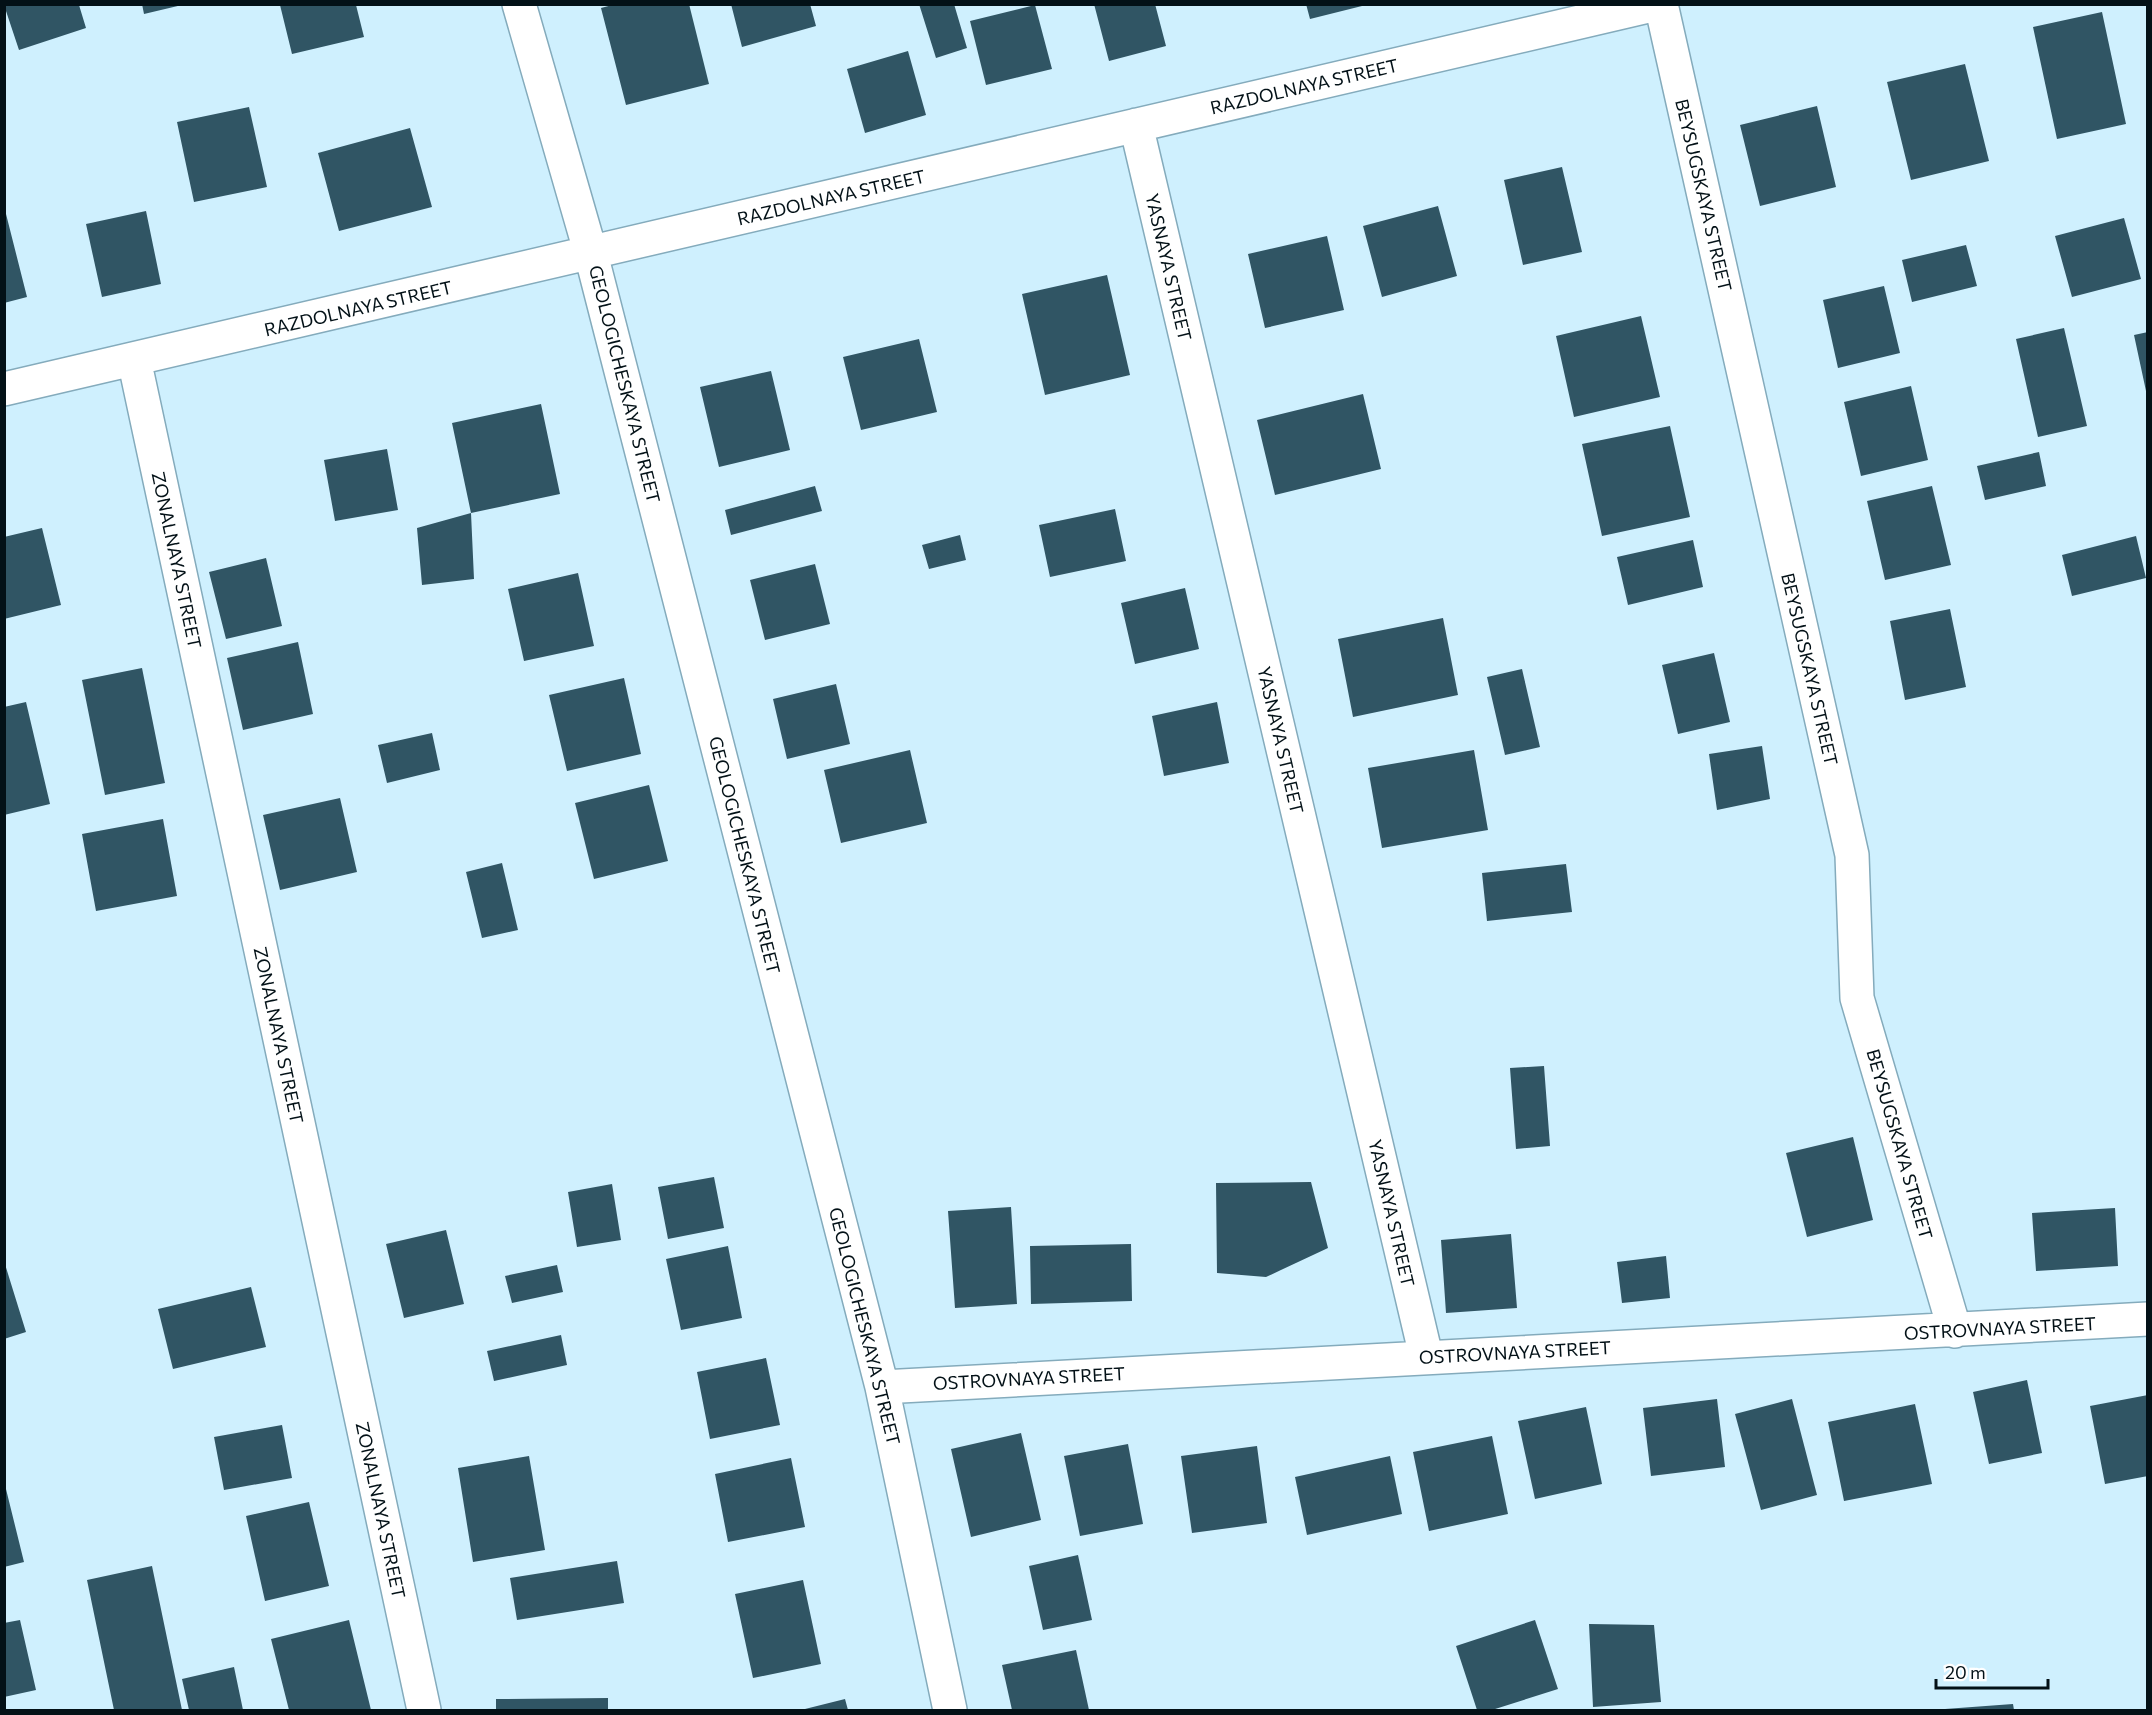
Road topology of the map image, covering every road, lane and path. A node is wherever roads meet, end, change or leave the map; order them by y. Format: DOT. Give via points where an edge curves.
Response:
graph roads {
  1 [pos="519,4"];
  2 [pos="1659,4"];
  3 [pos="1136,125"];
  4 [pos="591,254"];
  5 [pos="134,359"];
  6 [pos="4,389"];
  7 [pos="2148,1319"];
  8 [pos="1955,1331"];
  9 [pos="1426,1356"];
  10 [pos="882,1387"];
  11 [pos="424,1710"];
  12 [pos="950,1710"];
  1 -- 4 [label="street, GEOLOGICHESKAYA STREET"];
  2 -- 3 [label="street, RAZDOLNAYA STREET"];
  2 -- 8 [label="street, BEYSUGSKAYA STREET" via="1852,855 1857,998"];
  3 -- 4 [label="street, RAZDOLNAYA STREET"];
  3 -- 9 [label="street, YASNAYA STREET"];
  4 -- 5 [label="street, RAZDOLNAYA STREET"];
  4 -- 10 [label="street, GEOLOGICHESKAYA STREET"];
  5 -- 6 [label="street, RAZDOLNAYA STREET"];
  5 -- 11 [label="street, ZONALNAYA STREET"];
  7 -- 8 [label="street, OSTROVNAYA STREET"];
  8 -- 9 [label="street, OSTROVNAYA STREET"];
  9 -- 10 [label="street, OSTROVNAYA STREET"];
  10 -- 12 [label="street, GEOLOGICHESKAYA STREET"];
}
